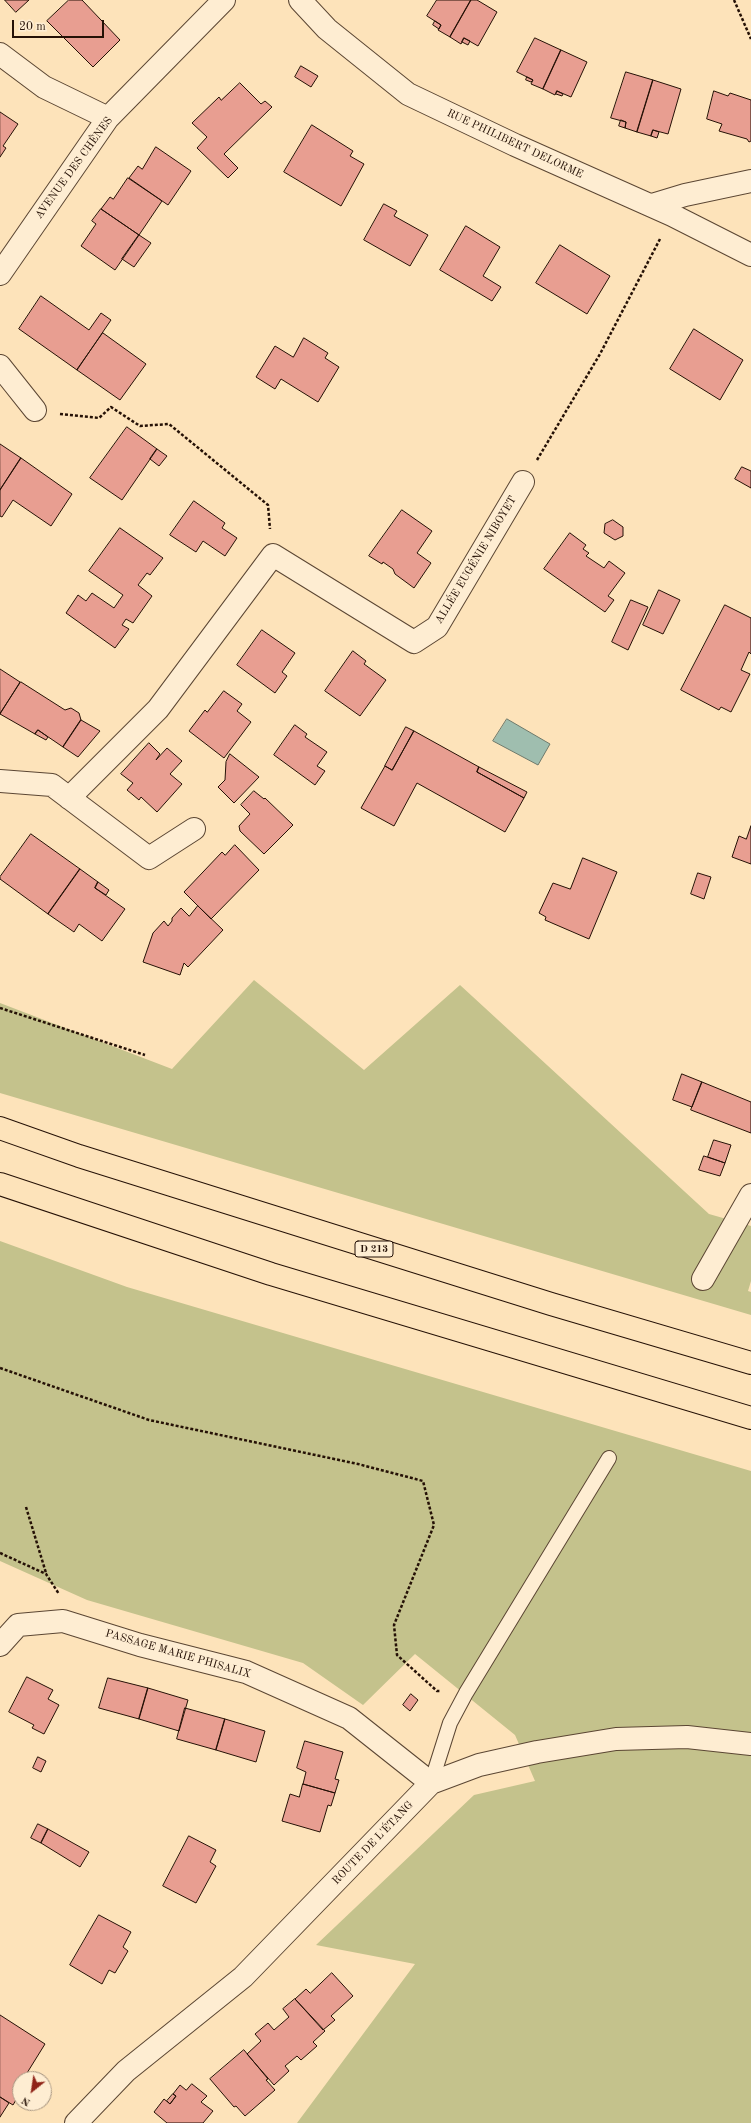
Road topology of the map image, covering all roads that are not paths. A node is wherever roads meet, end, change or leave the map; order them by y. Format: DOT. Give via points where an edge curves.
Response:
graph roads {
  1 [pos="224,0"];
  2 [pos="300,0"];
  3 [pos="0,54"];
  4 [pos="108,118"];
  5 [pos="751,181"];
  6 [pos="652,205"];
  7 [pos="751,255"];
  8 [pos="0,274"];
  9 [pos="0,366"];
  10 [pos="35,410"];
  11 [pos="523,482"];
  12 [pos="0,781"];
  13 [pos="69,798"];
  14 [pos="194,829"];
  15 [pos="0,1128"];
  16 [pos="0,1184"];
  17 [pos="751,1195"];
  18 [pos="703,1279"];
  19 [pos="751,1363"];
  20 [pos="751,1418"];
  21 [pos="609,1458"];
  22 [pos="0,1645"];
  23 [pos="751,1744"];
  24 [pos="431,1784"];
  25 [pos="76,2123"];
  1 -- 4 [label="street, AVENUE DES CHÊNES"];
  2 -- 6 [label="street, RUE PHILIBERT DELORME" via="327,29 408,94 515,145"];
  3 -- 4 [label="street" via="44,87"];
  4 -- 8 [label="street, AVENUE DES CHÊNES"];
  5 -- 6 [label="street" via="718,190 684,195"];
  6 -- 7 [label="street, RUE PHILIBERT DELORME"];
  9 -- 10 [label="street"];
  11 -- 13 [label="street, ALLÉE EUGÉNIE NIBOYET" via="437,627 414,642 273,555 158,710"];
  12 -- 13 [label="street" via="52,785"];
  13 -- 14 [label="street" via="149,858"];
  15 -- 19 [label="highway, D 213" via="80,1156 551,1304"];
  16 -- 20 [label="highway" via="272,1274"];
  17 -- 18 [label="street"];
  21 -- 24 [label="lane" via="466,1693 450,1723"];
  22 -- 24 [label="street, PASSAGE MARIE PHISALIX" via="18,1625 63,1621 246,1672 349,1718"];
  23 -- 24 [label="street, ROUTE DE L'ÉTANG" via="686,1737 616,1739 479,1765"];
  24 -- 25 [label="street, ROUTE DE L'ÉTANG" via="243,1977 126,2071"];
}
